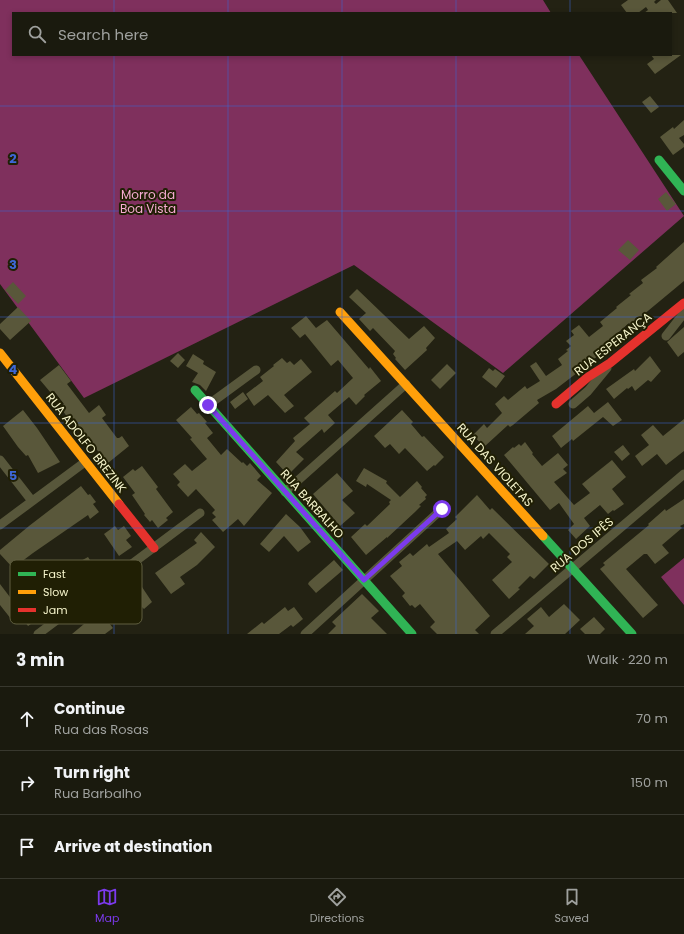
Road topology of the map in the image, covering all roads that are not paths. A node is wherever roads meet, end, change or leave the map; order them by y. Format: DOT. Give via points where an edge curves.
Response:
graph roads {
  1 [pos="659,160"];
  2 [pos="684,191"];
  3 [pos="684,303"];
  4 [pos="340,312"];
  5 [pos="684,313"];
  6 [pos="666,336"];
  7 [pos="0,354"];
  8 [pos="610,364"];
  9 [pos="256,370"];
  10 [pos="406,384"];
  11 [pos="195,390"];
  12 [pos="556,404"];
  13 [pos="573,404"];
  14 [pos="208,405"];
  15 [pos="0,460"];
  16 [pos="85,462"];
  17 [pos="684,474"];
  18 [pos="285,492"];
  19 [pos="32,501"];
  20 [pos="442,509"];
  21 [pos="200,513"];
  22 [pos="0,525"];
  23 [pos="154,548"];
  24 [pos="138,560"];
  25 [pos="572,568"];
  26 [pos="364,580"];
  27 [pos="51,624"];
  28 [pos="38,634"];
  29 [pos="305,634"];
  30 [pos="412,634"];
  31 [pos="495,634"];
  32 [pos="632,634"];
  1 -- 2 [label="street"];
  3 -- 8 [label="street, RUA ESPERANÇA"];
  4 -- 10 [label="street, RUA DAS VIOLETAS"];
  5 -- 6 [label="street"];
  7 -- 16 [label="street, RUA ADOLFO BREZINK"];
  8 -- 12 [label="street, RUA ESPERANÇA" via="588,377"];
  8 -- 13 [label="street" via="588,391"];
  9 -- 14 [label="street"];
  10 -- 18 [label="street"];
  10 -- 25 [label="street, RUA DAS VIOLETAS"];
  11 -- 14 [label="street, RUA BARBALHO"];
  14 -- 18 [label="street, RUA BARBALHO"];
  15 -- 19 [label="street"];
  16 -- 19 [label="street"];
  16 -- 23 [label="street, RUA ADOLFO BREZINK"];
  17 -- 25 [label="street, RUA DOS IPÊS"];
  18 -- 26 [label="street, RUA BARBALHO"];
  19 -- 22 [label="street"];
  20 -- 26 [label="street"];
  21 -- 23 [label="street"];
  23 -- 24 [label="street"];
  25 -- 31 [label="street, RUA DOS IPÊS"];
  25 -- 32 [label="street, RUA DAS VIOLETAS"];
  26 -- 29 [label="street"];
  26 -- 30 [label="street, RUA BARBALHO"];
  27 -- 28 [label="street"];
}
